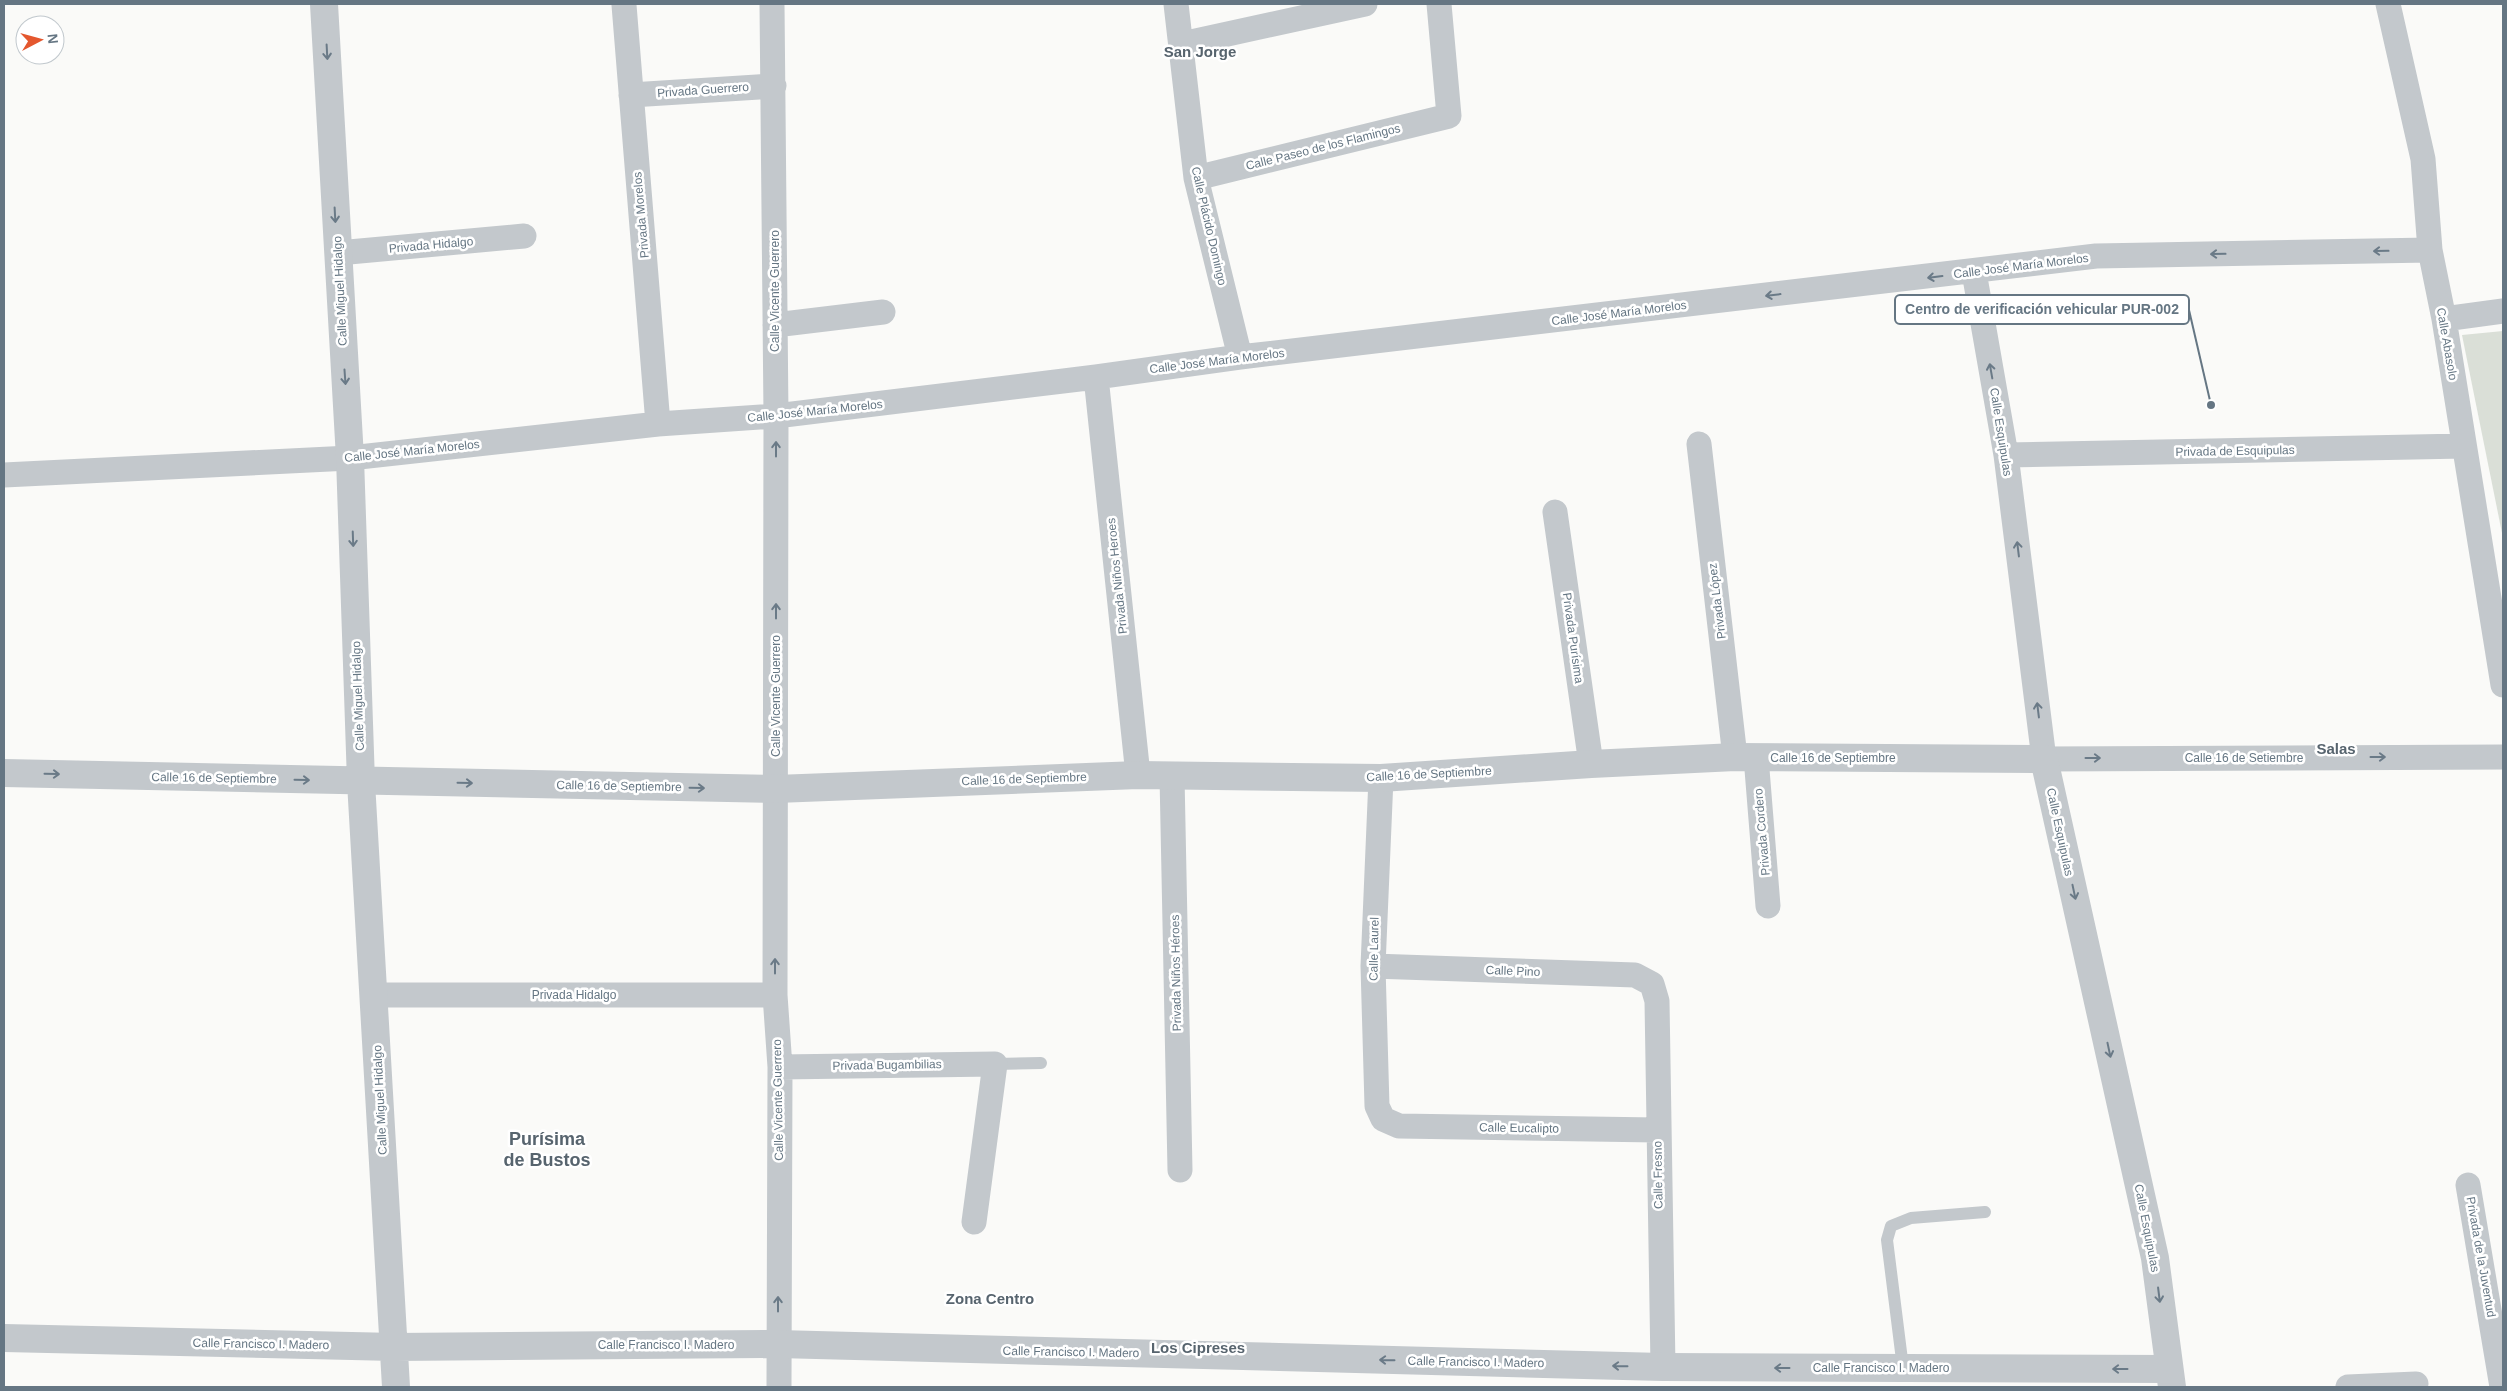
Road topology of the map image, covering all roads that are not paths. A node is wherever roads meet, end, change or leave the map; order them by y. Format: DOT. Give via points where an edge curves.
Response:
graph roads {
  1 [pos="324,4"];
  2 [pos="772,4"];
  3 [pos="1176,4"];
  4 [pos="1365,4"];
  5 [pos="1439,4"];
  6 [pos="2388,4"];
  7 [pos="624,5"];
  8 [pos="1182,44"];
  9 [pos="774,86"];
  10 [pos="632,95"];
  11 [pos="1196,178"];
  12 [pos="524,236"];
  13 [pos="2430,250"];
  14 [pos="338,253"];
  15 [pos="1974,272"];
  16 [pos="2503,311"];
  17 [pos="883,312"];
  18 [pos="2444,319"];
  19 [pos="775,325"];
  20 [pos="1240,357"];
  21 [pos="1096,377"];
  22 [pos="776,416"];
  23 [pos="658,424"];
  24 [pos="1699,444"];
  25 [pos="2464,446"];
  26 [pos="2006,455"];
  27 [pos="350,458"];
  28 [pos="4,475"];
  29 [pos="1555,512"];
  30 [pos="2503,685"];
  31 [pos="2503,756"];
  32 [pos="1745,757"];
  33 [pos="2044,759"];
  34 [pos="1591,764"];
  35 [pos="4,773"];
  36 [pos="1138,775"];
  37 [pos="1172,776"];
  38 [pos="1381,778"];
  39 [pos="361,782"];
  40 [pos="776,789"];
  41 [pos="1768,906"];
  42 [pos="1373,966"];
  43 [pos="1652,984"];
  44 [pos="374,995"];
  45 [pos="775,995"];
  46 [pos="1041,1063"];
  47 [pos="995,1064"];
  48 [pos="780,1067"];
  49 [pos="1383,1119"];
  50 [pos="1657,1130"];
  51 [pos="1180,1170"];
  52 [pos="2468,1186"];
  53 [pos="1984,1212"];
  54 [pos="974,1222"];
  55 [pos="4,1338"];
  56 [pos="778,1344"];
  57 [pos="395,1347"];
  58 [pos="1663,1367"];
  59 [pos="1902,1368"];
  60 [pos="2170,1378"];
  61 [pos="2502,1379"];
  62 [pos="2416,1384"];
  63 [pos="396,1387"];
  64 [pos="779,1387"];
  65 [pos="2348,1387"];
  1 -- 14 [label="street, Calle Miguel Hidalgo, one-way"];
  2 -- 9 [label="street, Calle Vicente Guerrero"];
  3 -- 8 [label="street, Calle Plácido Domingo"];
  4 -- 8 [label="street"];
  5 -- 11 [label="street, Calle Paseo de los Flamingos" via="1449,116"];
  6 -- 13 [label="street, Calle Abasolo" via="2423,159"];
  7 -- 10 [label="street, Privada Morelos"];
  8 -- 11 [label="street, Calle Plácido Domingo"];
  9 -- 10 [label="street, Privada Guerrero"];
  9 -- 19 [label="street, Calle Vicente Guerrero"];
  10 -- 23 [label="street, Privada Morelos"];
  11 -- 20 [label="street, Calle Plácido Domingo"];
  12 -- 14 [label="street, Privada Hidalgo"];
  13 -- 15 [label="street, Calle José María Morelos, one-way" via="2096,256"];
  13 -- 18 [label="street, Calle Abasolo"];
  14 -- 27 [label="street, Calle Miguel Hidalgo, one-way"];
  15 -- 20 [label="street, Calle José María Morelos, one-way"];
  26 -- 15 [label="street, Calle Esquipulas, one-way"];
  16 -- 18 [label="street"];
  17 -- 19 [label="street"];
  18 -- 25 [label="street, Calle Abasolo"];
  19 -- 22 [label="street, Calle Vicente Guerrero"];
  20 -- 21 [label="street, Calle José María Morelos"];
  21 -- 22 [label="street, Calle José María Morelos"];
  21 -- 36 [label="street, Privada Niños Heroes"];
  22 -- 23 [label="street, Calle José María Morelos"];
  40 -- 22 [label="street, Calle Vicente Guerrero, one-way"];
  23 -- 27 [label="street, Calle José María Morelos"];
  24 -- 32 [label="street, Privada López"];
  25 -- 26 [label="street, Privada de Esquipulas"];
  25 -- 30 [label="street, Calle Abasolo"];
  33 -- 26 [label="street, Calle Esquipulas, one-way"];
  27 -- 28 [label="street, Calle José María Morelos"];
  27 -- 39 [label="street, Calle Miguel Hidalgo, one-way"];
  29 -- 34 [label="street, Privada Purísima"];
  33 -- 31 [label="street, Calle 16 de Setiembre, one-way"];
  32 -- 33 [label="street, Calle 16 de Septiembre"];
  32 -- 34 [label="street, Calle 16 de Septiembre"];
  32 -- 41 [label="street, Privada Cordero"];
  33 -- 60 [label="street, Calle Esquipulas, one-way" via="2155,1258"];
  34 -- 38 [label="street, Calle 16 de Septiembre"];
  35 -- 39 [label="street, Calle 16 de Septiembre, one-way"];
  36 -- 37 [label="street, Calle 16 de Septiembre"];
  36 -- 40 [label="street, Calle 16 de Septiembre"];
  37 -- 38 [label="street, Calle 16 de Septiembre"];
  37 -- 51 [label="street, Privada Niños Héroes"];
  38 -- 42 [label="street, Calle Laurel"];
  39 -- 40 [label="street, Calle 16 de Septiembre, one-way"];
  39 -- 44 [label="street, Calle Miguel Hidalgo"];
  45 -- 40 [label="street, Calle Vicente Guerrero, one-way"];
  42 -- 43 [label="street, Calle Pino" via="1635,975"];
  42 -- 49 [label="street, Calle Laurel" via="1377,1106"];
  43 -- 50 [label="street, Calle Fresno" via="1657,1001"];
  44 -- 45 [label="street, Privada Hidalgo"];
  44 -- 57 [label="street, Calle Miguel Hidalgo"];
  45 -- 48 [label="street, Calle Vicente Guerrero"];
  46 -- 47 [label="lane, Privada Bugambilias"];
  47 -- 48 [label="street, Privada Bugambilias"];
  47 -- 54 [label="street"];
  56 -- 48 [label="street, Calle Vicente Guerrero, one-way"];
  49 -- 50 [label="street, Calle Eucalipto" via="1399,1126"];
  50 -- 58 [label="street, Calle Fresno"];
  52 -- 61 [label="street, Privada de la Juventud"];
  53 -- 59 [label="lane" via="1911,1218 1892,1226 1887,1240"];
  55 -- 57 [label="street, Calle Francisco I. Madero"];
  56 -- 57 [label="street, Calle Francisco I. Madero"];
  58 -- 56 [label="street, Calle Francisco I. Madero, one-way"];
  56 -- 64 [label="street, Calle Vicente Guerrero"];
  57 -- 63 [label="street, Calle Miguel Hidalgo"];
  59 -- 58 [label="street, Calle Francisco I. Madero, one-way"];
  60 -- 59 [label="street, Calle Francisco I. Madero, one-way"];
  62 -- 65 [label="street"];
}
